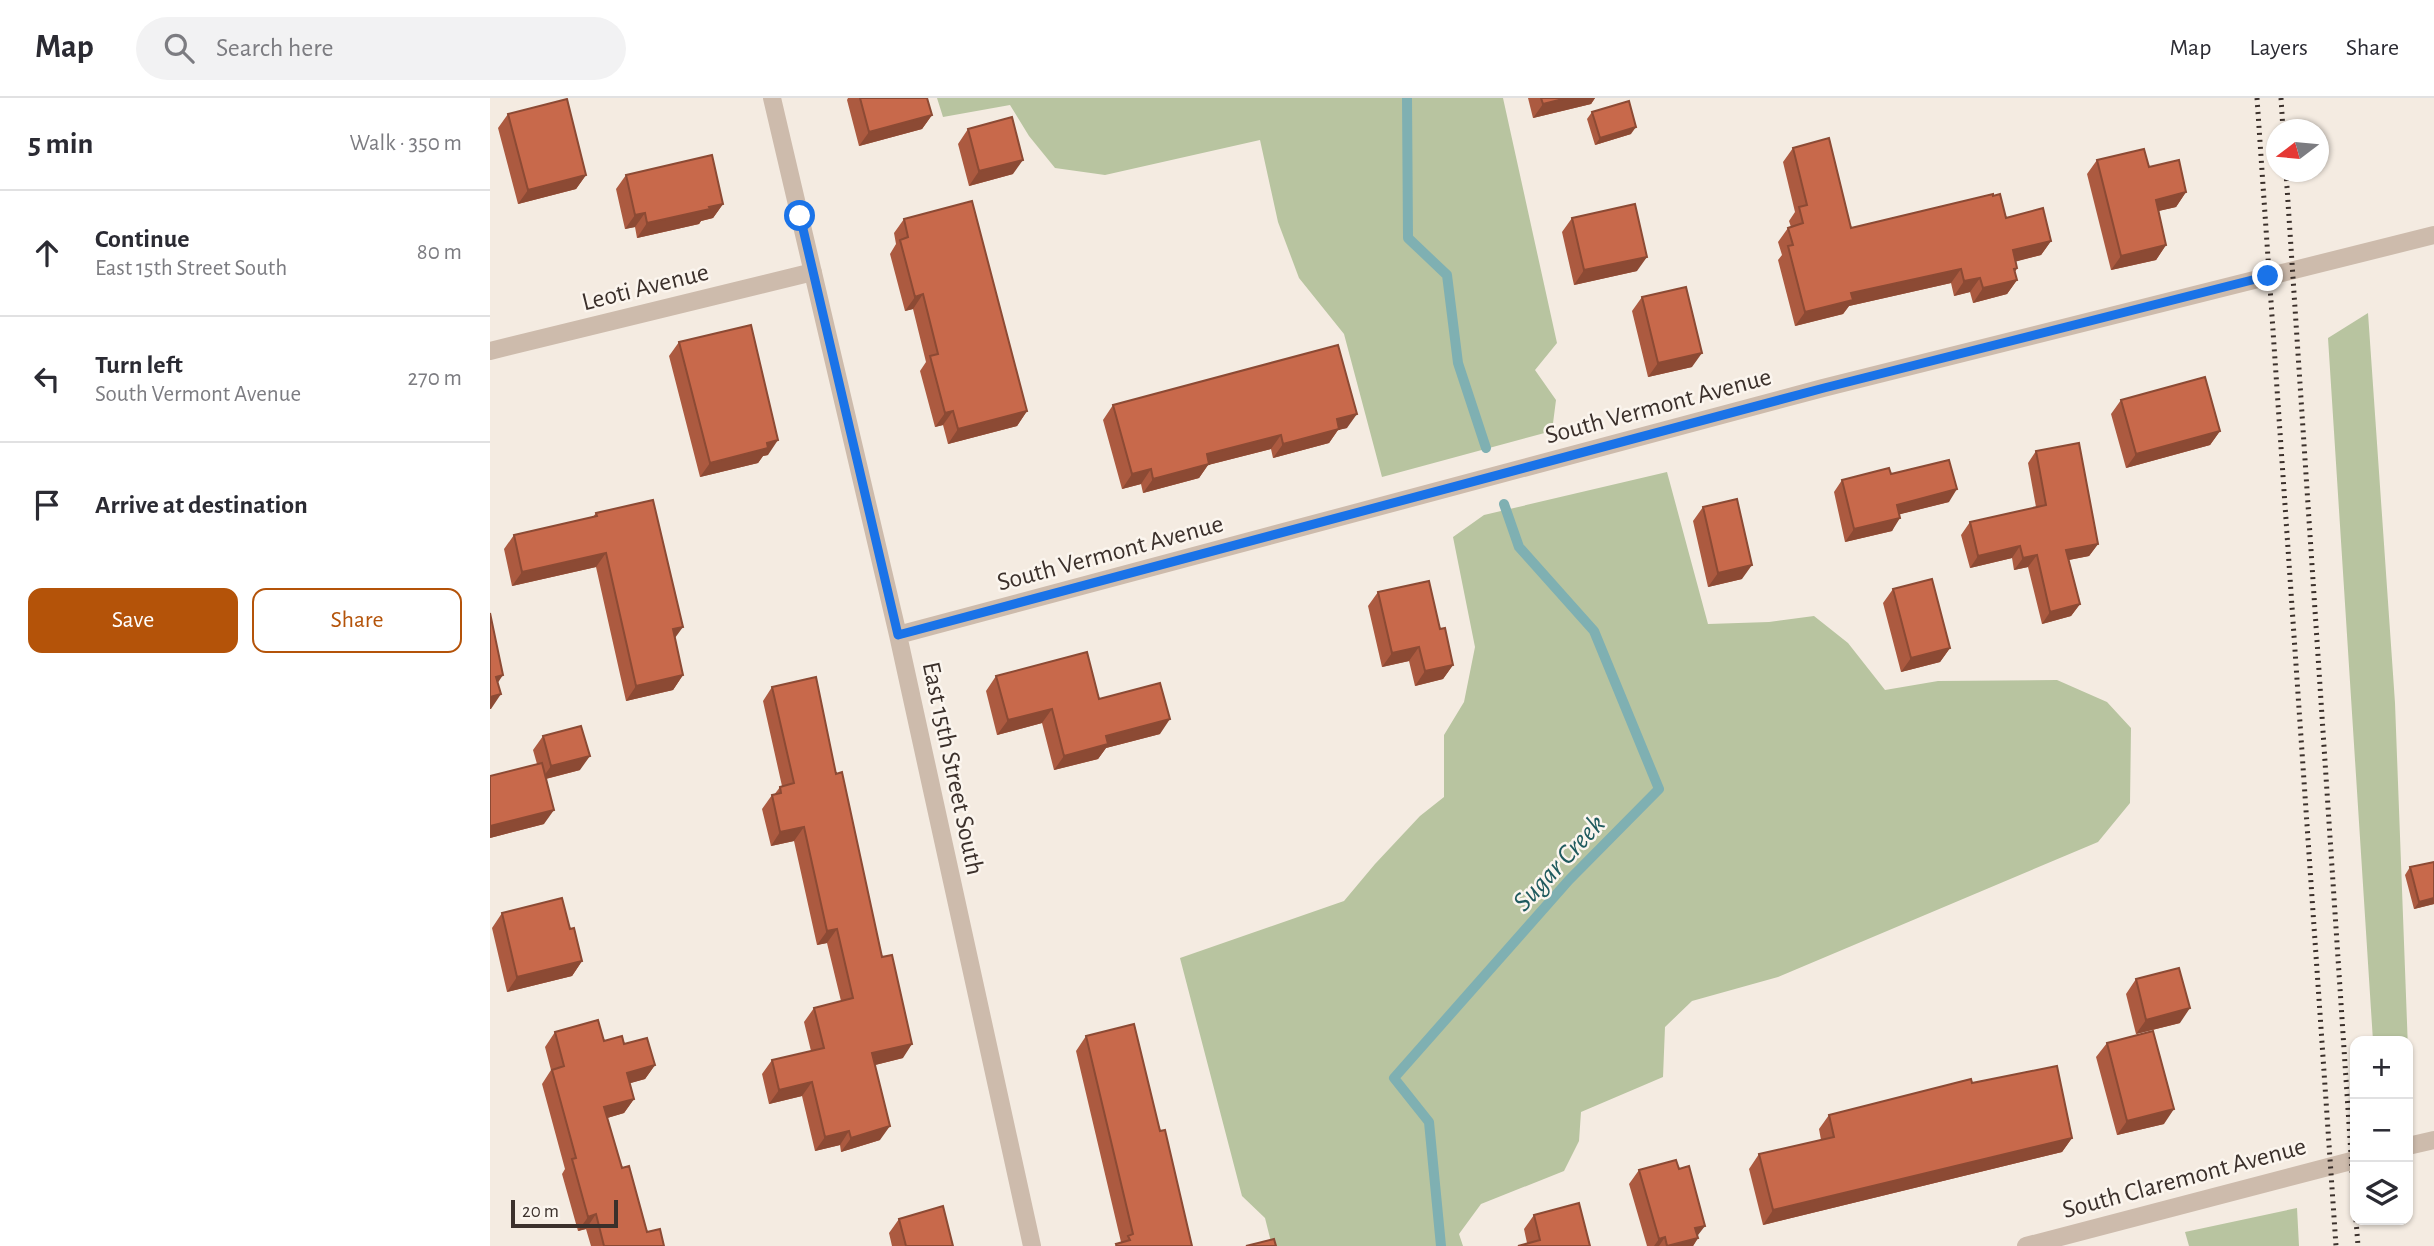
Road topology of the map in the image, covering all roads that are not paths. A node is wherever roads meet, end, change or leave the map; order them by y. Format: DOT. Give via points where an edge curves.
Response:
graph roads {
  1 [pos="772,98"];
  2 [pos="2434,235"];
  3 [pos="813,272"];
  4 [pos="490,351"];
  5 [pos="898,635"];
  6 [pos="2434,1140"];
  7 [pos="2413,1145"];
  8 [pos="2350,1161"];
  9 [pos="1032,1246"];
  10 [pos="2026,1246"];
  1 -- 3 [label="street, East 15th Street South"];
  2 -- 5 [label="street, South Vermont Avenue" via="1837,384"];
  3 -- 4 [label="street, Leoti Avenue"];
  3 -- 5 [label="street, East 15th Street South"];
  5 -- 9 [label="street, East 15th Street South"];
  6 -- 7 [label="street"];
  8 -- 10 [label="street, South Claremont Avenue"];
}
